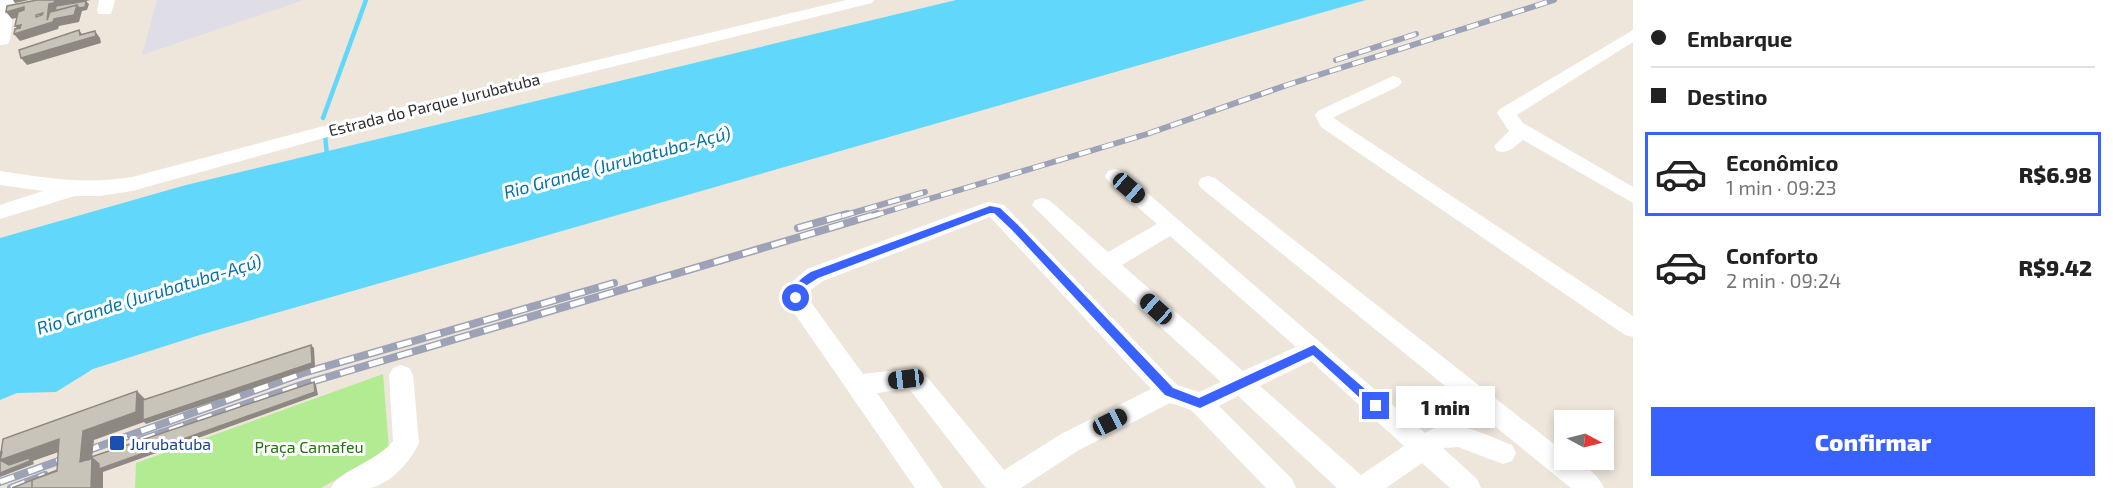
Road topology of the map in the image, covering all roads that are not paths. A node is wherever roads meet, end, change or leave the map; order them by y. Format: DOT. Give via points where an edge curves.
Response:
graph roads {
  1 [pos="7,0"];
  2 [pos="866,0"];
  3 [pos="1633,35"];
  4 [pos="2,40"];
  5 [pos="1393,82"];
  6 [pos="1522,130"];
  7 [pos="1504,146"];
  8 [pos="1115,176"];
  9 [pos="0,178"];
  10 [pos="1208,183"];
  11 [pos="74,189"];
  12 [pos="1633,196"];
  13 [pos="1042,205"];
  14 [pos="0,212"];
  15 [pos="1171,225"];
  16 [pos="1106,264"];
  17 [pos="1633,328"];
  18 [pos="1314,349"];
  19 [pos="401,375"];
  20 [pos="858,385"];
  21 [pos="1239,385"];
  22 [pos="1169,392"];
  23 [pos="1200,403"];
  24 [pos="1503,453"];
  25 [pos="1434,466"];
  26 [pos="1000,487"];
  27 [pos="344,488"];
  28 [pos="930,488"];
  29 [pos="1283,488"];
  30 [pos="1356,488"];
  31 [pos="1364,488"];
  32 [pos="1468,488"];
  33 [pos="1591,488"];
  1 -- 4 [label="street"];
  2 -- 11 [label="street, Estrada do Parque Jurubatuba" via="335,129 132,184"];
  3 -- 6 [label="street" via="1506,113"];
  5 -- 17 [label="street" via="1324,115 1328,123"];
  6 -- 7 [label="street"];
  6 -- 12 [label="street"];
  8 -- 15 [label="street"];
  9 -- 11 [label="street, Estrada do Parque Jurubatuba"];
  10 -- 33 [label="street"];
  11 -- 14 [label="street"];
  13 -- 16 [label="street"];
  15 -- 16 [label="street"];
  15 -- 18 [label="street"];
  16 -- 21 [label="street"];
  18 -- 21 [label="street"];
  18 -- 25 [label="street"];
  19 -- 27 [label="street" via="406,443 402,452"];
  20 -- 22 [label="street" via="796,298 803,282 990,209 997,210 1015,227"];
  20 -- 26 [label="street" via="906,379 919,384"];
  20 -- 28 [label="street"];
  21 -- 23 [label="street"];
  21 -- 30 [label="street"];
  22 -- 23 [label="street"];
  22 -- 26 [label="street" via="1070,442"];
  23 -- 29 [label="street"];
  24 -- 25 [label="street" via="1449,435 1439,437"];
  25 -- 31 [label="street"];
  25 -- 32 [label="street"];
}
